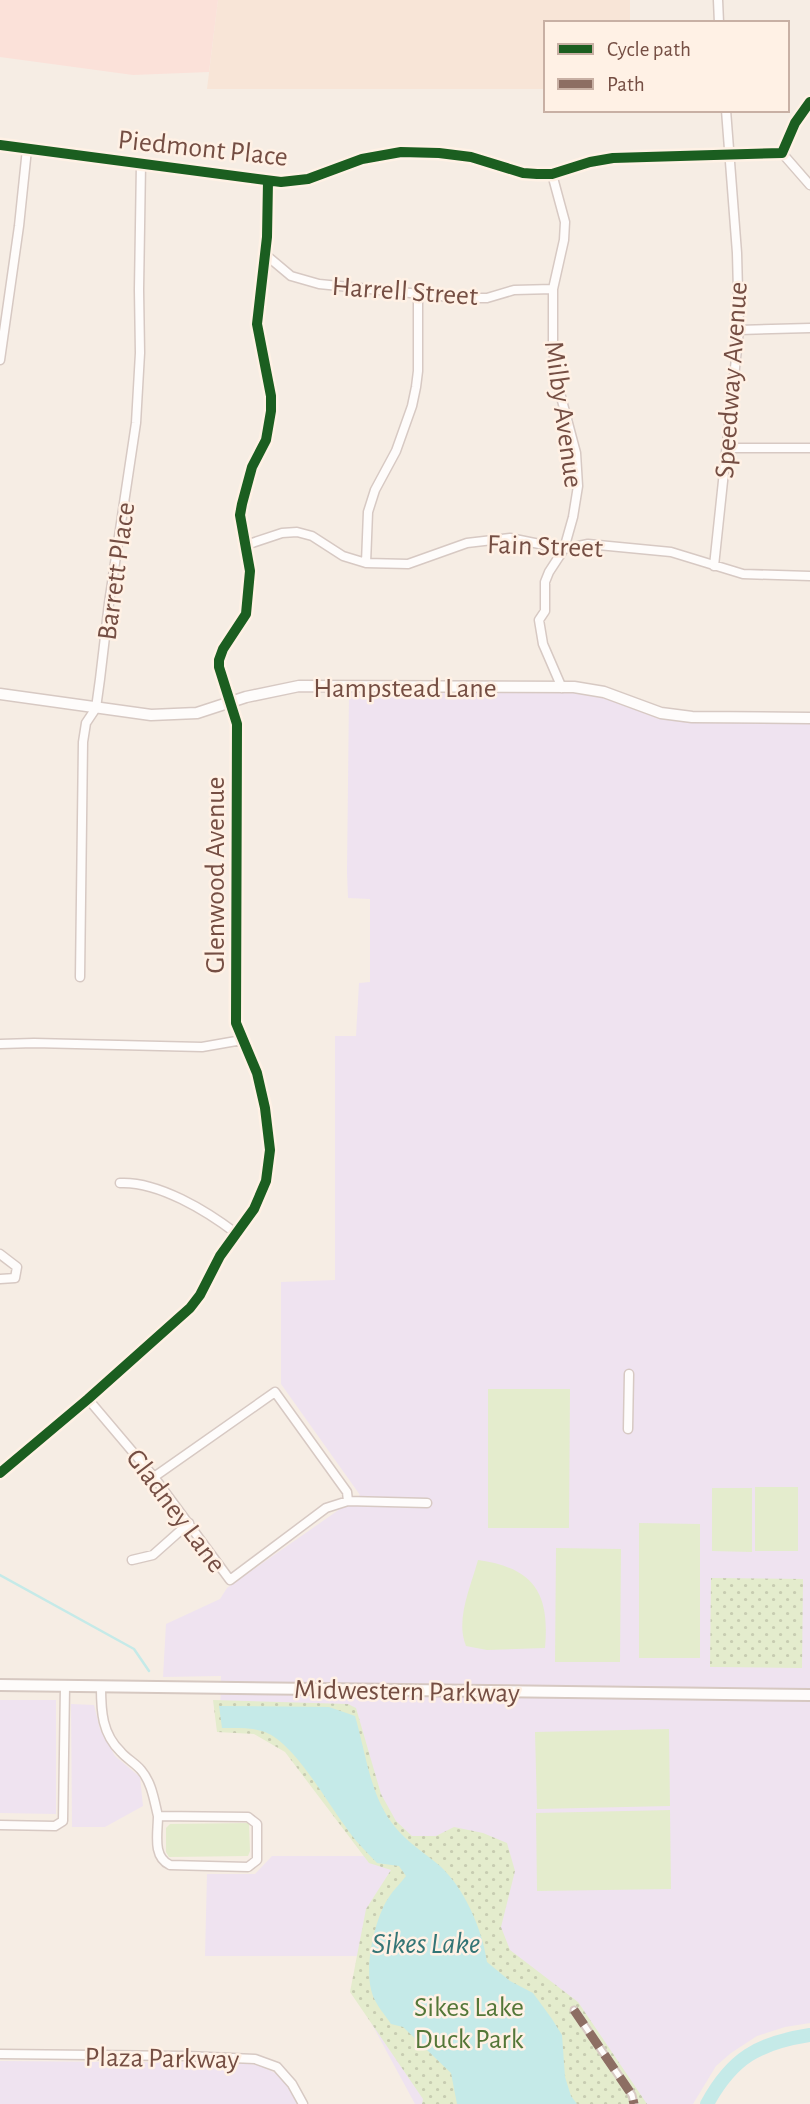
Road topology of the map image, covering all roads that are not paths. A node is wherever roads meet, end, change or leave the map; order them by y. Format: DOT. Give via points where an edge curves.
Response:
graph roads {
  1 [pos="718,0"];
  2 [pos="719,21"];
  3 [pos="810,102"];
  4 [pos="726,112"];
  5 [pos="0,145"];
  6 [pos="27,149"];
  7 [pos="782,153"];
  8 [pos="729,156"];
  9 [pos="141,163"];
  10 [pos="552,174"];
  11 [pos="268,181"];
  12 [pos="810,184"];
  13 [pos="266,255"];
  14 [pos="553,289"];
  15 [pos="418,295"];
  16 [pos="810,328"];
  17 [pos="739,330"];
  18 [pos="0,359"];
  19 [pos="727,448"];
  20 [pos="810,448"];
  21 [pos="246,545"];
  22 [pos="564,549"];
  23 [pos="366,563"];
  24 [pos="714,566"];
  25 [pos="810,576"];
  26 [pos="562,688"];
  27 [pos="0,694"];
  28 [pos="230,702"];
  29 [pos="96,708"];
  30 [pos="810,718"];
  31 [pos="80,977"];
  32 [pos="242,1040"];
  33 [pos="0,1044"];
  34 [pos="120,1183"];
  35 [pos="237,1234"];
  36 [pos="0,1254"];
  37 [pos="0,1279"];
  38 [pos="629,1374"];
  39 [pos="88,1399"];
  40 [pos="628,1429"];
  41 [pos="0,1473"];
  42 [pos="154,1477"];
  43 [pos="348,1501"];
  44 [pos="427,1503"];
  45 [pos="189,1523"];
  46 [pos="132,1560"];
  47 [pos="1,1686"];
  48 [pos="65,1686"];
  49 [pos="101,1687"];
  50 [pos="810,1695"];
  51 [pos="158,1816"];
  52 [pos="0,1825"];
  53 [pos="573,2010"];
  54 [pos="0,2054"];
  55 [pos="303,2104"];
  56 [pos="634,2104"];
  1 -- 2 [label="street"];
  3 -- 7 [label="street" via="795,122"];
  4 -- 8 [label="street, Speedway Avenue"];
  5 -- 6 [label="street, Piedmont Place"];
  6 -- 9 [label="street, Piedmont Place"];
  6 -- 18 [label="street"];
  7 -- 8 [label="street, Piedmont Place"];
  7 -- 12 [label="street"];
  8 -- 10 [label="street, Piedmont Place" via="613,158"];
  8 -- 17 [label="street, Speedway Avenue"];
  9 -- 11 [label="street, Piedmont Place"];
  9 -- 29 [label="street, Barrett Place" via="139,390"];
  10 -- 11 [label="street, Piedmont Place" via="523,173 452,154 401,152 362,159 299,181"];
  10 -- 14 [label="street, Milby Avenue" via="565,222"];
  11 -- 13 [label="street, Glenwood Avenue"];
  13 -- 15 [label="street, Harrell Street" via="303,280"];
  13 -- 21 [label="street, Glenwood Avenue" via="257,324 271,411 242,504"];
  14 -- 15 [label="street, Harrell Street" via="514,290 487,298"];
  14 -- 22 [label="street, Milby Avenue" via="553,350 576,453 578,485"];
  15 -- 23 [label="street" via="416,387 396,451 368,512"];
  16 -- 17 [label="street"];
  17 -- 19 [label="street, Speedway Avenue"];
  19 -- 20 [label="street"];
  19 -- 24 [label="street, Speedway Avenue"];
  21 -- 23 [label="street, Fain Street" via="297,532"];
  21 -- 28 [label="street, Glenwood Avenue" via="250,579 246,614 219,660"];
  22 -- 23 [label="street, Fain Street" via="510,538 467,543 408,564"];
  22 -- 24 [label="street, Fain Street" via="588,544 670,552"];
  22 -- 26 [label="street, Milby Avenue" via="545,582 545,611 539,620 543,644"];
  24 -- 25 [label="street, Fain Street" via="743,574"];
  26 -- 28 [label="street, Hampstead Lane" via="299,686"];
  26 -- 30 [label="street, Hampstead Lane" via="604,692 661,713 692,717"];
  27 -- 29 [label="street, Hampstead Lane"];
  28 -- 29 [label="street, Hampstead Lane" via="197,713 150,715"];
  28 -- 32 [label="street, Glenwood Avenue" via="237,724 236,1023"];
  29 -- 31 [label="street, Barrett Place" via="86,723 83,742"];
  32 -- 33 [label="street" via="202,1046"];
  32 -- 35 [label="street, Glenwood Avenue" via="257,1073 270,1150 266,1181"];
  34 -- 35 [label="street" via="136,1182 196,1207"];
  35 -- 39 [label="street, Glenwood Avenue" via="190,1308"];
  36 -- 37 [label="street" via="17,1267 15,1278"];
  38 -- 40 [label="street"];
  39 -- 41 [label="street, Glenwood Avenue"];
  39 -- 42 [label="street, Gladney Lane"];
  42 -- 43 [label="street" via="275,1392 347,1492"];
  42 -- 45 [label="street, Gladney Lane"];
  43 -- 44 [label="street, Gladney Lane"];
  43 -- 45 [label="street, Gladney Lane" via="326,1508 230,1580"];
  45 -- 46 [label="street" via="153,1555"];
  47 -- 48 [label="main road, Midwestern Parkway"];
  48 -- 49 [label="main road, Midwestern Parkway"];
  48 -- 52 [label="street" via="63,1821 55,1826"];
  49 -- 50 [label="main road, Midwestern Parkway"];
  49 -- 51 [label="street" via="101,1714 108,1736 142,1771 152,1788"];
  51 -- 51 [label="street" via="248,1817 257,1824 257,1860 248,1867 170,1865 158,1853"];
  53 -- 56 [label="street"];
  54 -- 55 [label="street, Plaza Parkway" via="255,2059 277,2067"];
}
